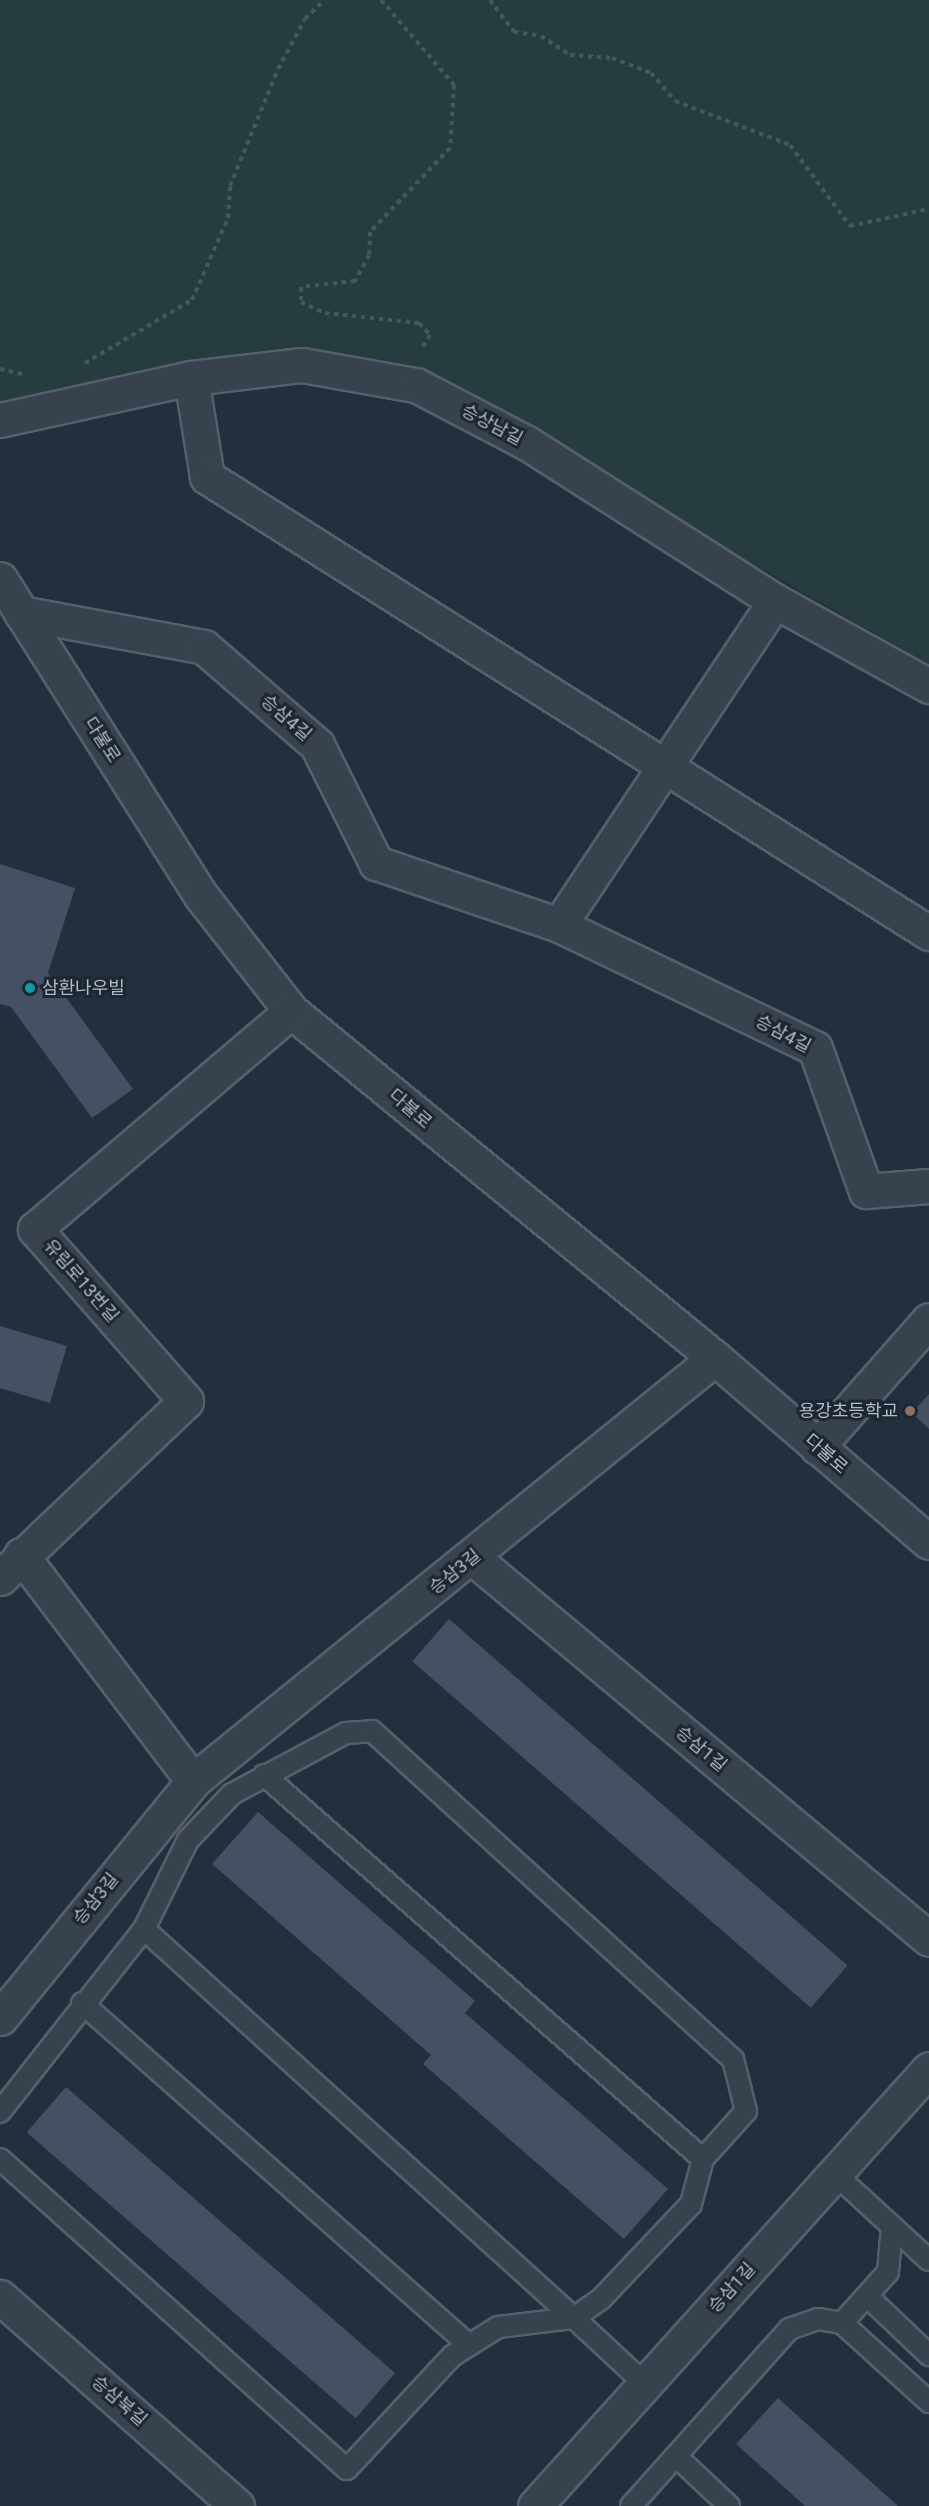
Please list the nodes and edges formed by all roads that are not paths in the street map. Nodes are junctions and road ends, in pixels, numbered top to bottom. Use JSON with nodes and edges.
{"nodes":[{"id":1,"x":191,"y":378,"type":"junction"},
{"id":2,"x":0,"y":420,"type":"edge"},
{"id":3,"x":0,"y":579,"type":"edge"},
{"id":4,"x":774,"y":601,"type":"junction"},
{"id":5,"x":21,"y":613,"type":"junction"},
{"id":6,"x":929,"y":686,"type":"edge"},
{"id":7,"x":662,"y":763,"type":"junction"},
{"id":8,"x":559,"y":925,"type":"junction"},
{"id":9,"x":929,"y":933,"type":"edge"},
{"id":10,"x":291,"y":1011,"type":"junction"},
{"id":11,"x":929,"y":1186,"type":"edge"},
{"id":12,"x":929,"y":1320,"type":"edge"},
{"id":13,"x":714,"y":1358,"type":"junction"},
{"id":14,"x":817,"y":1447,"type":"junction"},
{"id":15,"x":929,"y":1542,"type":"edge"},
{"id":16,"x":473,"y":1558,"type":"junction"},
{"id":17,"x":7,"y":1561,"type":"edge"},
{"id":18,"x":264,"y":1776,"type":"junction"},
{"id":19,"x":193,"y":1781,"type":"junction"},
{"id":20,"x":144,"y":1929,"type":"junction"},
{"id":21,"x":929,"y":1940,"type":"edge"},
{"id":22,"x":82,"y":2003,"type":"junction"},
{"id":23,"x":0,"y":2018,"type":"edge"},
{"id":24,"x":929,"y":2069,"type":"edge"},
{"id":25,"x":0,"y":2112,"type":"edge"},
{"id":26,"x":0,"y":2159,"type":"edge"},
{"id":27,"x":703,"y":2159,"type":"junction"},
{"id":28,"x":835,"y":2174,"type":"junction"},
{"id":29,"x":892,"y":2226,"type":"junction"},
{"id":30,"x":929,"y":2260,"type":"edge"},
{"id":31,"x":867,"y":2296,"type":"junction"},
{"id":32,"x":0,"y":2297,"type":"edge"},
{"id":33,"x":574,"y":2318,"type":"junction"},
{"id":34,"x":842,"y":2323,"type":"junction"},
{"id":35,"x":469,"y":2345,"type":"junction"},
{"id":36,"x":929,"y":2355,"type":"edge"},
{"id":37,"x":645,"y":2384,"type":"junction"},
{"id":38,"x":929,"y":2403,"type":"edge"},
{"id":39,"x":676,"y":2456,"type":"junction"},
{"id":40,"x":237,"y":2506,"type":"edge"},
{"id":41,"x":535,"y":2506,"type":"edge"},
{"id":42,"x":631,"y":2506,"type":"edge"},
{"id":43,"x":729,"y":2506,"type":"edge"}],
"edges":[{"from":1,"to":2,"type":"street","name":"승상남길"},
{"from":1,"to":4,"type":"street","name":"승상남길"},
{"from":1,"to":7,"type":"street"},
{"from":3,"to":5,"type":"street","name":"다불로"},
{"from":4,"to":6,"type":"street","name":"승상남길"},
{"from":4,"to":7,"type":"street"},
{"from":5,"to":8,"type":"street","name":"승삼4길"},
{"from":5,"to":10,"type":"street","name":"다불로"},
{"from":7,"to":8,"type":"street"},
{"from":7,"to":9,"type":"street"},
{"from":8,"to":11,"type":"street","name":"승삼4길"},
{"from":10,"to":13,"type":"street","name":"다불로"},
{"from":10,"to":17,"type":"street","name":"유림로13번길"},
{"from":12,"to":14,"type":"street"},
{"from":13,"to":14,"type":"street","name":"다불로"},
{"from":13,"to":16,"type":"street","name":"승삼3길"},
{"from":14,"to":15,"type":"street","name":"다불로"},
{"from":16,"to":19,"type":"street","name":"승삼3길"},
{"from":16,"to":21,"type":"street","name":"승삼1길"},
{"from":17,"to":19,"type":"street"},
{"from":18,"to":20,"type":"lane"},
{"from":18,"to":27,"type":"lane"},
{"from":18,"to":27,"type":"lane"},
{"from":19,"to":23,"type":"street","name":"승삼3길"},
{"from":20,"to":22,"type":"lane"},
{"from":20,"to":33,"type":"lane"},
{"from":22,"to":25,"type":"lane"},
{"from":22,"to":35,"type":"lane"},
{"from":24,"to":28,"type":"street","name":"승삼1길"},
{"from":26,"to":35,"type":"lane"},
{"from":27,"to":33,"type":"lane"},
{"from":28,"to":29,"type":"lane"},
{"from":28,"to":37,"type":"street","name":"승삼1길"},
{"from":29,"to":30,"type":"lane"},
{"from":29,"to":31,"type":"lane"},
{"from":31,"to":34,"type":"lane"},
{"from":31,"to":36,"type":"lane"},
{"from":32,"to":40,"type":"street","name":"승삼북길"},
{"from":33,"to":35,"type":"lane"},
{"from":33,"to":37,"type":"lane"},
{"from":34,"to":38,"type":"lane"},
{"from":34,"to":39,"type":"lane"},
{"from":37,"to":41,"type":"street","name":"승삼1길"},
{"from":39,"to":42,"type":"lane"},
{"from":39,"to":43,"type":"lane"}]}
